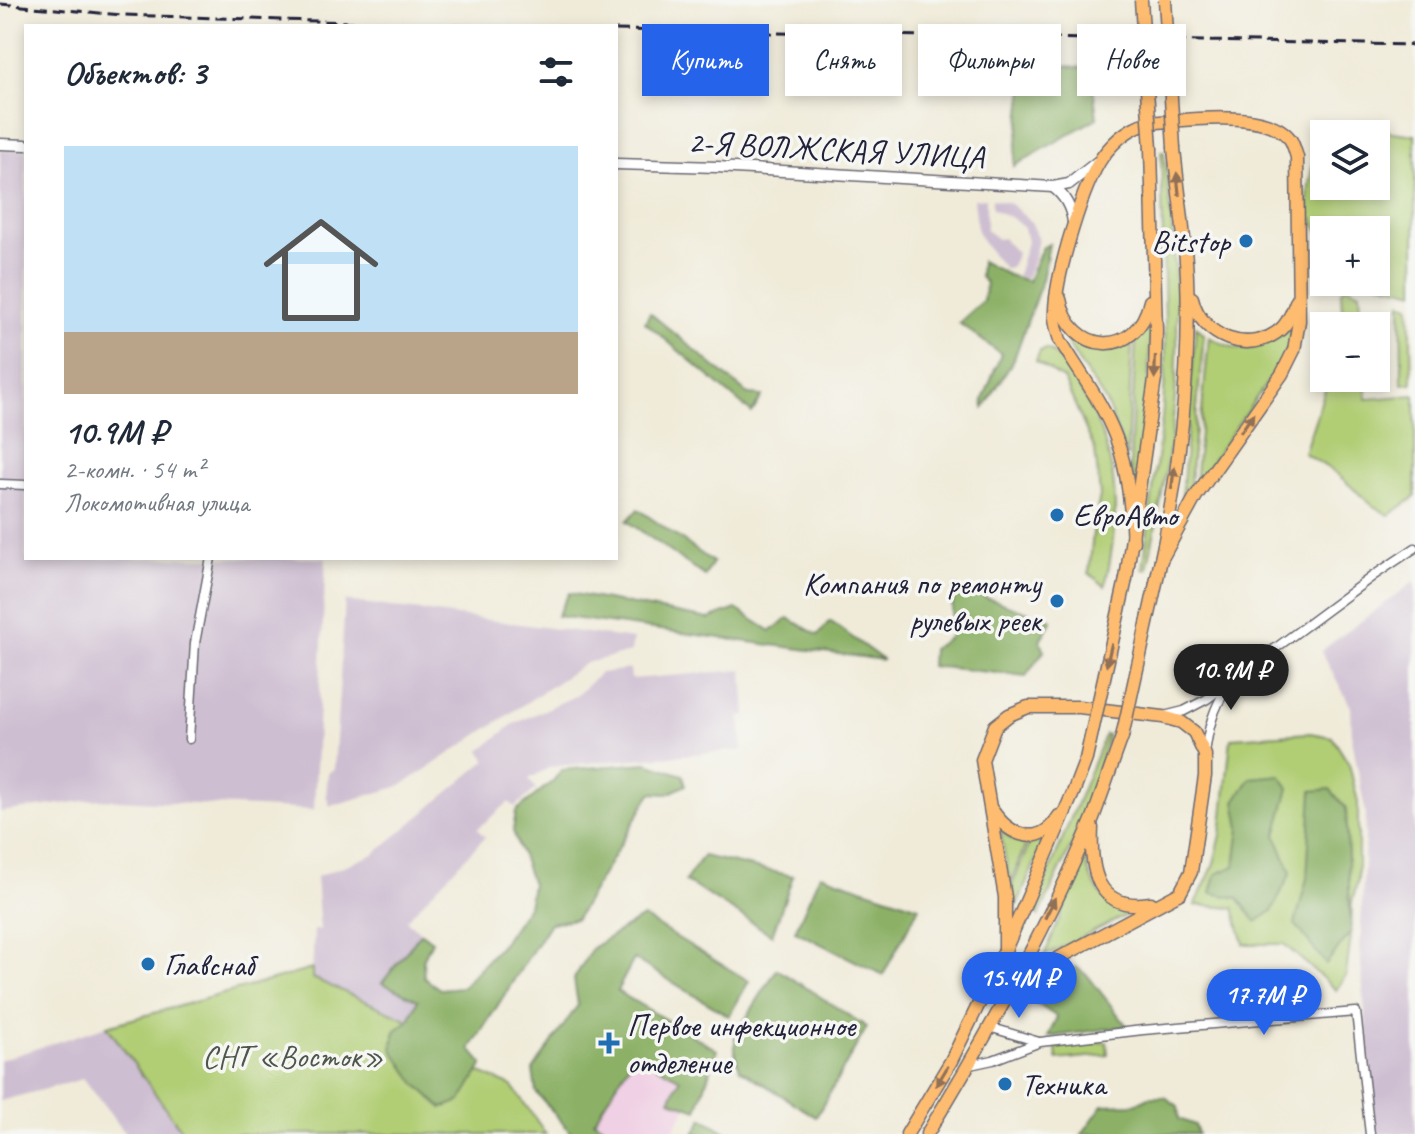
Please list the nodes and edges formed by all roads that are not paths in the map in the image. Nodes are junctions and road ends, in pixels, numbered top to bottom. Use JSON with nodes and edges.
{"nodes":[{"id":1,"x":1141,"y":0,"type":"edge"},
{"id":2,"x":1165,"y":0,"type":"edge"},
{"id":3,"x":0,"y":144,"type":"edge"},
{"id":4,"x":24,"y":145,"type":"edge"},
{"id":5,"x":1102,"y":157,"type":"junction"},
{"id":6,"x":618,"y":164,"type":"edge"},
{"id":7,"x":1053,"y":187,"type":"junction"},
{"id":8,"x":1074,"y":226,"type":"junction"},
{"id":9,"x":1187,"y":276,"type":"junction"},
{"id":10,"x":1154,"y":281,"type":"junction"},
{"id":11,"x":1058,"y":288,"type":"junction"},
{"id":12,"x":1298,"y":295,"type":"junction"},
{"id":13,"x":0,"y":484,"type":"edge"},
{"id":14,"x":24,"y":485,"type":"edge"},
{"id":15,"x":1133,"y":542,"type":"junction"},
{"id":16,"x":1415,"y":548,"type":"edge"},
{"id":17,"x":211,"y":560,"type":"edge"},
{"id":18,"x":1161,"y":560,"type":"junction"},
{"id":19,"x":1232,"y":681,"type":"junction"},
{"id":20,"x":1163,"y":717,"type":"junction"},
{"id":21,"x":189,"y":739,"type":"dead end"},
{"id":22,"x":1205,"y":755,"type":"junction"},
{"id":23,"x":1073,"y":793,"type":"junction"},
{"id":24,"x":988,"y":804,"type":"junction"},
{"id":25,"x":1093,"y":817,"type":"junction"},
{"id":26,"x":1162,"y":901,"type":"junction"},
{"id":27,"x":1005,"y":950,"type":"junction"},
{"id":28,"x":1014,"y":982,"type":"junction"},
{"id":29,"x":989,"y":1027,"type":"junction"},
{"id":30,"x":1040,"y":1042,"type":"junction"},
{"id":31,"x":970,"y":1065,"type":"junction"},
{"id":32,"x":907,"y":1134,"type":"edge"},
{"id":33,"x":927,"y":1134,"type":"edge"},
{"id":34,"x":1370,"y":1134,"type":"edge"}],
"edges":[{"from":1,"to":10,"type":"main road","bridge":true},
{"from":9,"to":2,"type":"main road","one_way":true,"bridge":true},
{"from":3,"to":4,"type":"street"},
{"from":5,"to":7,"type":"street"},
{"from":5,"to":8,"type":"main road"},
{"from":5,"to":12,"type":"main road"},
{"from":6,"to":7,"type":"street","name":"2-Я ВОЛЖСКАЯ УЛИЦА"},
{"from":7,"to":8,"type":"street"},
{"from":8,"to":11,"type":"main road"},
{"from":9,"to":12,"type":"main road"},
{"from":18,"to":9,"type":"main road","one_way":true},
{"from":10,"to":11,"type":"main road"},
{"from":10,"to":15,"type":"main road","one_way":true},
{"from":11,"to":15,"type":"main road"},
{"from":18,"to":12,"type":"main road","one_way":true},
{"from":13,"to":14,"type":"street"},
{"from":15,"to":23,"type":"main road","one_way":true,"bridge":true},
{"from":16,"to":19,"type":"street"},
{"from":17,"to":21,"type":"street"},
{"from":18,"to":25,"type":"main road","bridge":true},
{"from":19,"to":20,"type":"street"},
{"from":19,"to":22,"type":"street"},
{"from":20,"to":22,"type":"main road"},
{"from":20,"to":24,"type":"main road"},
{"from":22,"to":26,"type":"main road"},
{"from":23,"to":24,"type":"main road"},
{"from":23,"to":27,"type":"main road"},
{"from":24,"to":27,"type":"main road"},
{"from":25,"to":26,"type":"main road"},
{"from":28,"to":25,"type":"main road","one_way":true},
{"from":26,"to":28,"type":"main road"},
{"from":27,"to":32,"type":"main road","one_way":true},
{"from":28,"to":29,"type":"main road"},
{"from":29,"to":30,"type":"street"},
{"from":29,"to":31,"type":"main road"},
{"from":30,"to":31,"type":"street"},
{"from":30,"to":34,"type":"street"},
{"from":31,"to":33,"type":"main road"}]}
